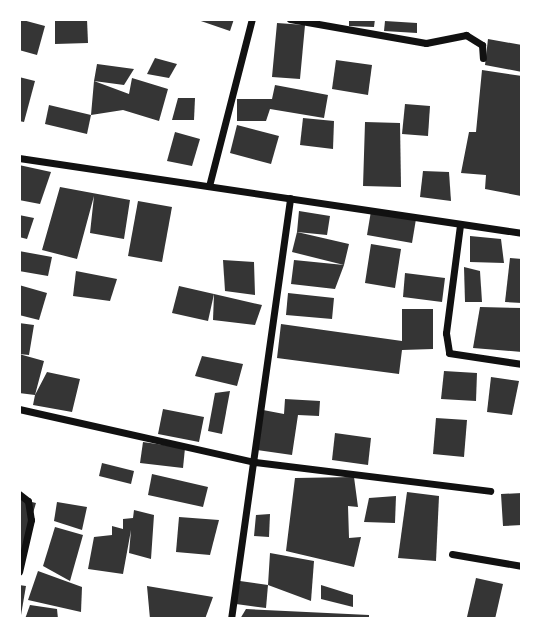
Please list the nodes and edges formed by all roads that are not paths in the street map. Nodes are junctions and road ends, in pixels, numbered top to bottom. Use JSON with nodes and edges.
{"nodes":[{"id":1,"x":252,"y":19,"type":"edge"},
{"id":2,"x":290,"y":19,"type":"edge"},
{"id":3,"x":483,"y":58,"type":"dead end"},
{"id":4,"x":19,"y":158,"type":"edge"},
{"id":5,"x":209,"y":186,"type":"junction"},
{"id":6,"x":290,"y":198,"type":"junction"},
{"id":7,"x":460,"y":225,"type":"junction"},
{"id":8,"x":522,"y":233,"type":"edge"},
{"id":9,"x":522,"y":364,"type":"edge"},
{"id":10,"x":19,"y":409,"type":"edge"},
{"id":11,"x":255,"y":462,"type":"junction"},
{"id":12,"x":490,"y":491,"type":"dead end"},
{"id":13,"x":19,"y":494,"type":"edge"},
{"id":14,"x":452,"y":554,"type":"dead end"},
{"id":15,"x":522,"y":566,"type":"edge"},
{"id":16,"x":19,"y":572,"type":"edge"},
{"id":17,"x":231,"y":619,"type":"edge"}],
"edges":[{"from":1,"to":5,"type":"street"},
{"from":2,"to":3,"type":"street"},
{"from":4,"to":5,"type":"street"},
{"from":5,"to":6,"type":"street"},
{"from":6,"to":7,"type":"street"},
{"from":6,"to":11,"type":"street"},
{"from":7,"to":8,"type":"street"},
{"from":7,"to":9,"type":"street"},
{"from":10,"to":11,"type":"street"},
{"from":11,"to":12,"type":"street"},
{"from":11,"to":17,"type":"street"},
{"from":13,"to":16,"type":"street"},
{"from":14,"to":15,"type":"street"}]}
